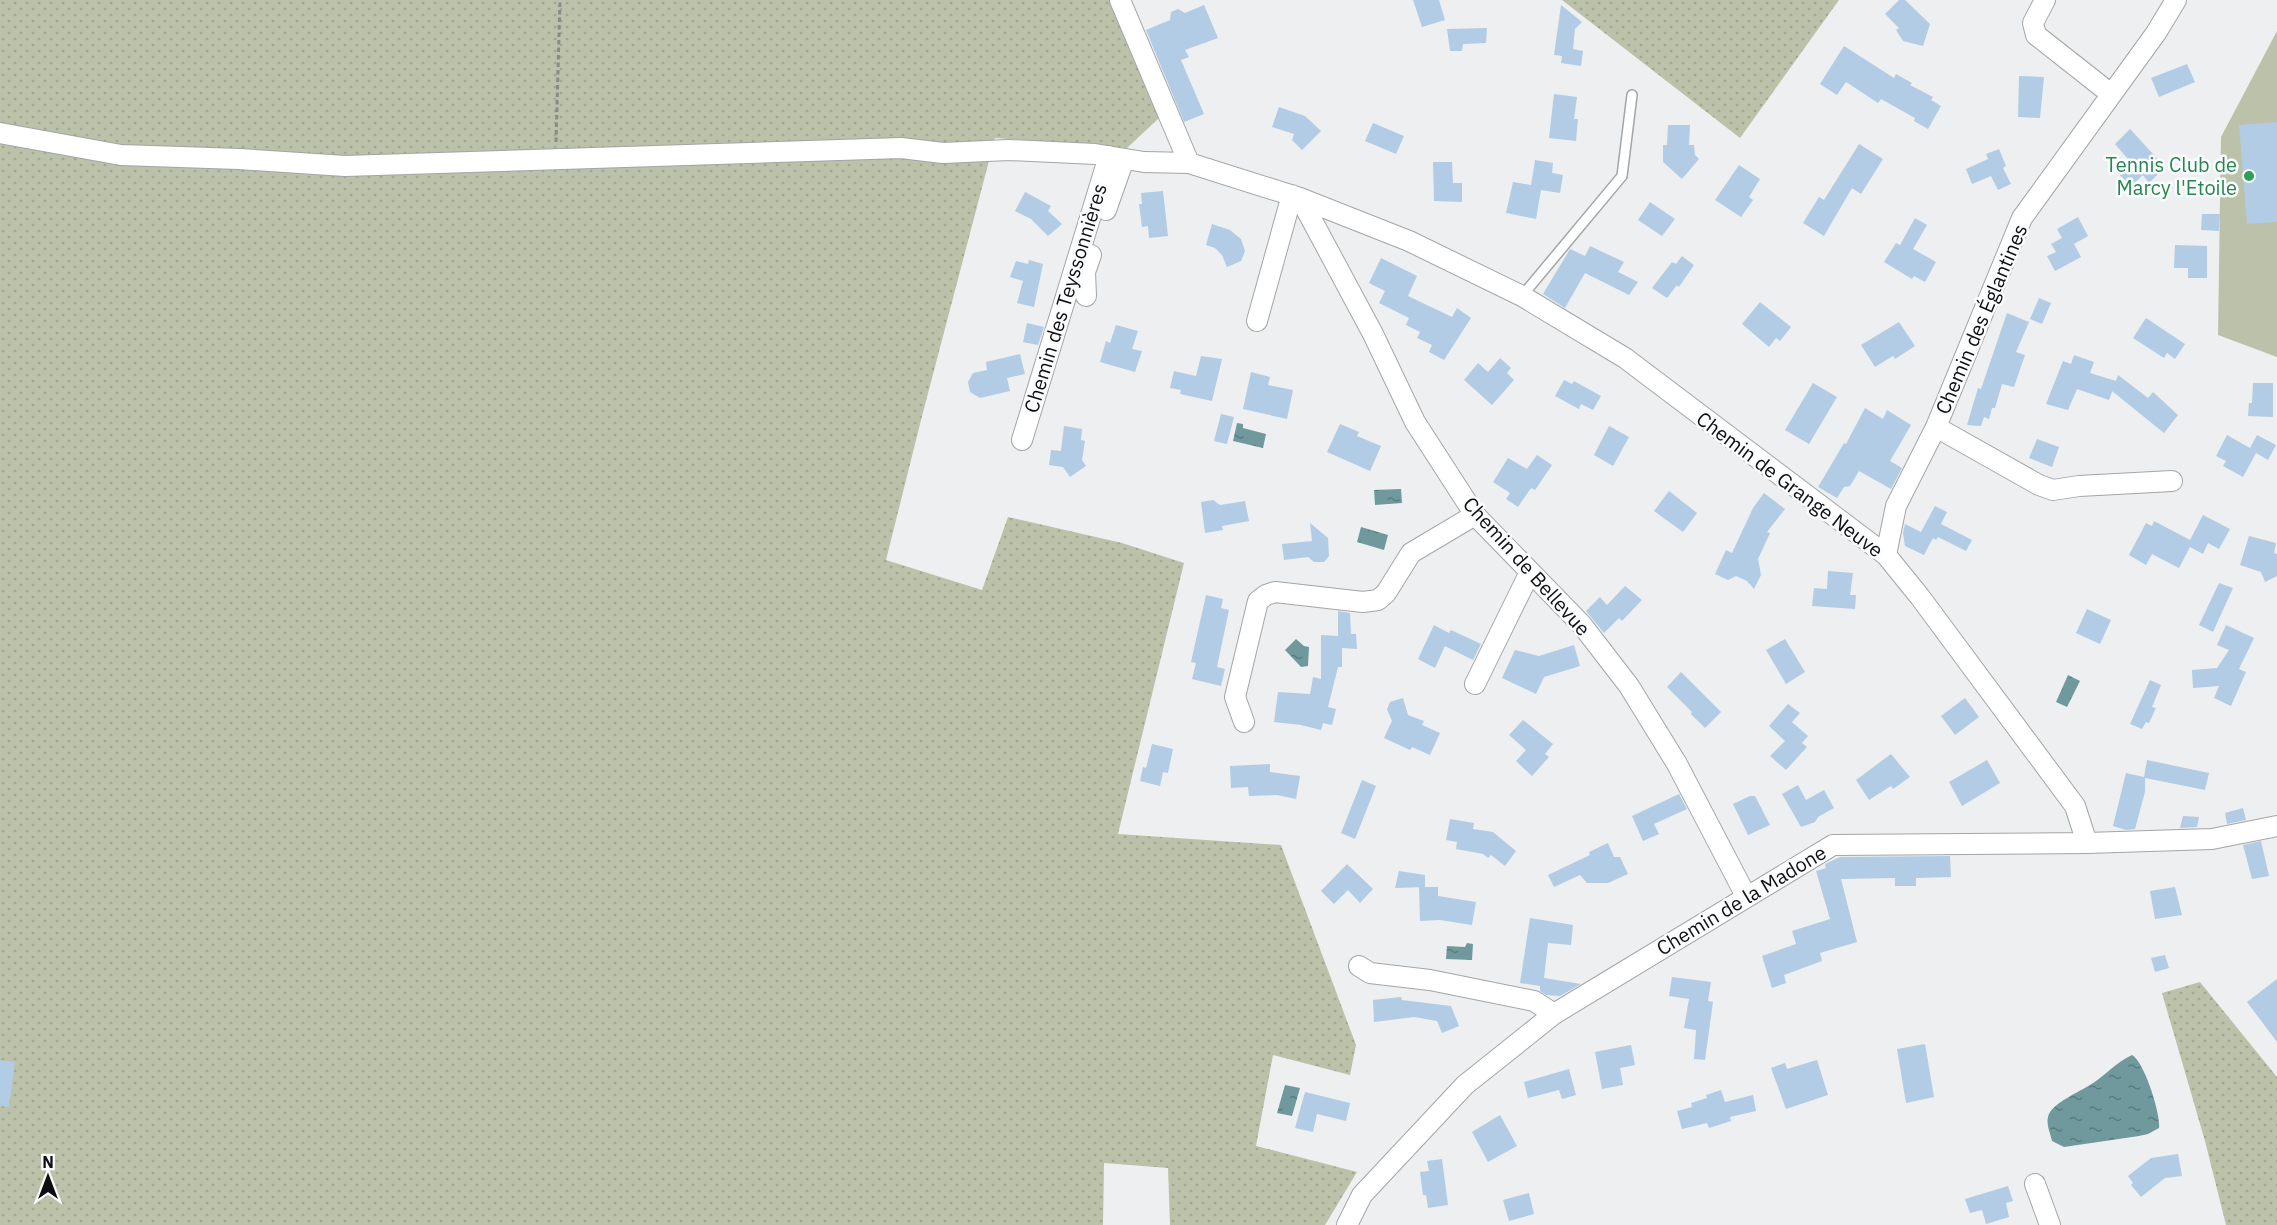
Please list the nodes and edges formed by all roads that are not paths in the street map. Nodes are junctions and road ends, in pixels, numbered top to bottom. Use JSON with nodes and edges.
{"nodes":[{"id":1,"x":1120,"y":0,"type":"edge"},
{"id":2,"x":2045,"y":0,"type":"edge"},
{"id":3,"x":2176,"y":0,"type":"edge"},
{"id":4,"x":2111,"y":94,"type":"junction"},
{"id":5,"x":1632,"y":95,"type":"dead end"},
{"id":6,"x":0,"y":134,"type":"edge"},
{"id":7,"x":1116,"y":158,"type":"junction"},
{"id":8,"x":1189,"y":163,"type":"junction"},
{"id":9,"x":1296,"y":197,"type":"junction"},
{"id":10,"x":1086,"y":296,"type":"dead end"},
{"id":11,"x":1522,"y":296,"type":"junction"},
{"id":12,"x":1257,"y":321,"type":"dead end"},
{"id":13,"x":1936,"y":427,"type":"junction"},
{"id":14,"x":1022,"y":440,"type":"dead end"},
{"id":15,"x":2172,"y":481,"type":"dead end"},
{"id":16,"x":1475,"y":515,"type":"junction"},
{"id":17,"x":1886,"y":555,"type":"junction"},
{"id":18,"x":1530,"y":572,"type":"junction"},
{"id":19,"x":1475,"y":684,"type":"dead end"},
{"id":20,"x":1244,"y":722,"type":"dead end"},
{"id":21,"x":2277,"y":826,"type":"edge"},
{"id":22,"x":2087,"y":843,"type":"junction"},
{"id":23,"x":1746,"y":896,"type":"junction"},
{"id":24,"x":1359,"y":966,"type":"dead end"},
{"id":25,"x":1554,"y":1014,"type":"junction"},
{"id":26,"x":2035,"y":1184,"type":"dead end"},
{"id":27,"x":1347,"y":1225,"type":"edge"},
{"id":28,"x":2050,"y":1225,"type":"edge"}],
"edges":[{"from":1,"to":8,"type":"street"},
{"from":2,"to":4,"type":"street"},
{"from":3,"to":4,"type":"street","name":"Chemin des Églantines"},
{"from":4,"to":13,"type":"street","name":"Chemin des Églantines"},
{"from":5,"to":11,"type":"lane"},
{"from":6,"to":7,"type":"street","name":"Chemin de Grange Neuve"},
{"from":7,"to":8,"type":"street","name":"Chemin de Grange Neuve"},
{"from":7,"to":10,"type":"street","name":"Chemin des Teyssonnières"},
{"from":7,"to":14,"type":"street","name":"Chemin des Teyssonnières"},
{"from":8,"to":9,"type":"street","name":"Chemin de Grange Neuve"},
{"from":9,"to":11,"type":"street","name":"Chemin de Grange Neuve"},
{"from":9,"to":12,"type":"street"},
{"from":9,"to":16,"type":"street","name":"Chemin de Bellevue"},
{"from":11,"to":17,"type":"street","name":"Chemin de Grange Neuve"},
{"from":13,"to":15,"type":"street","name":"Chemin des Églantines"},
{"from":13,"to":17,"type":"street","name":"Chemin des Églantines"},
{"from":16,"to":18,"type":"street","name":"Chemin de Bellevue"},
{"from":16,"to":20,"type":"street"},
{"from":17,"to":22,"type":"street","name":"Chemin de Grange Neuve"},
{"from":18,"to":19,"type":"street"},
{"from":18,"to":23,"type":"street","name":"Chemin de Bellevue"},
{"from":21,"to":22,"type":"street","name":"Chemin de la Madone"},
{"from":22,"to":23,"type":"street","name":"Chemin de la Madone"},
{"from":23,"to":25,"type":"street","name":"Chemin de la Madone"},
{"from":24,"to":25,"type":"street"},
{"from":25,"to":27,"type":"street","name":"Chemin de la Madone"},
{"from":26,"to":28,"type":"street"}]}
